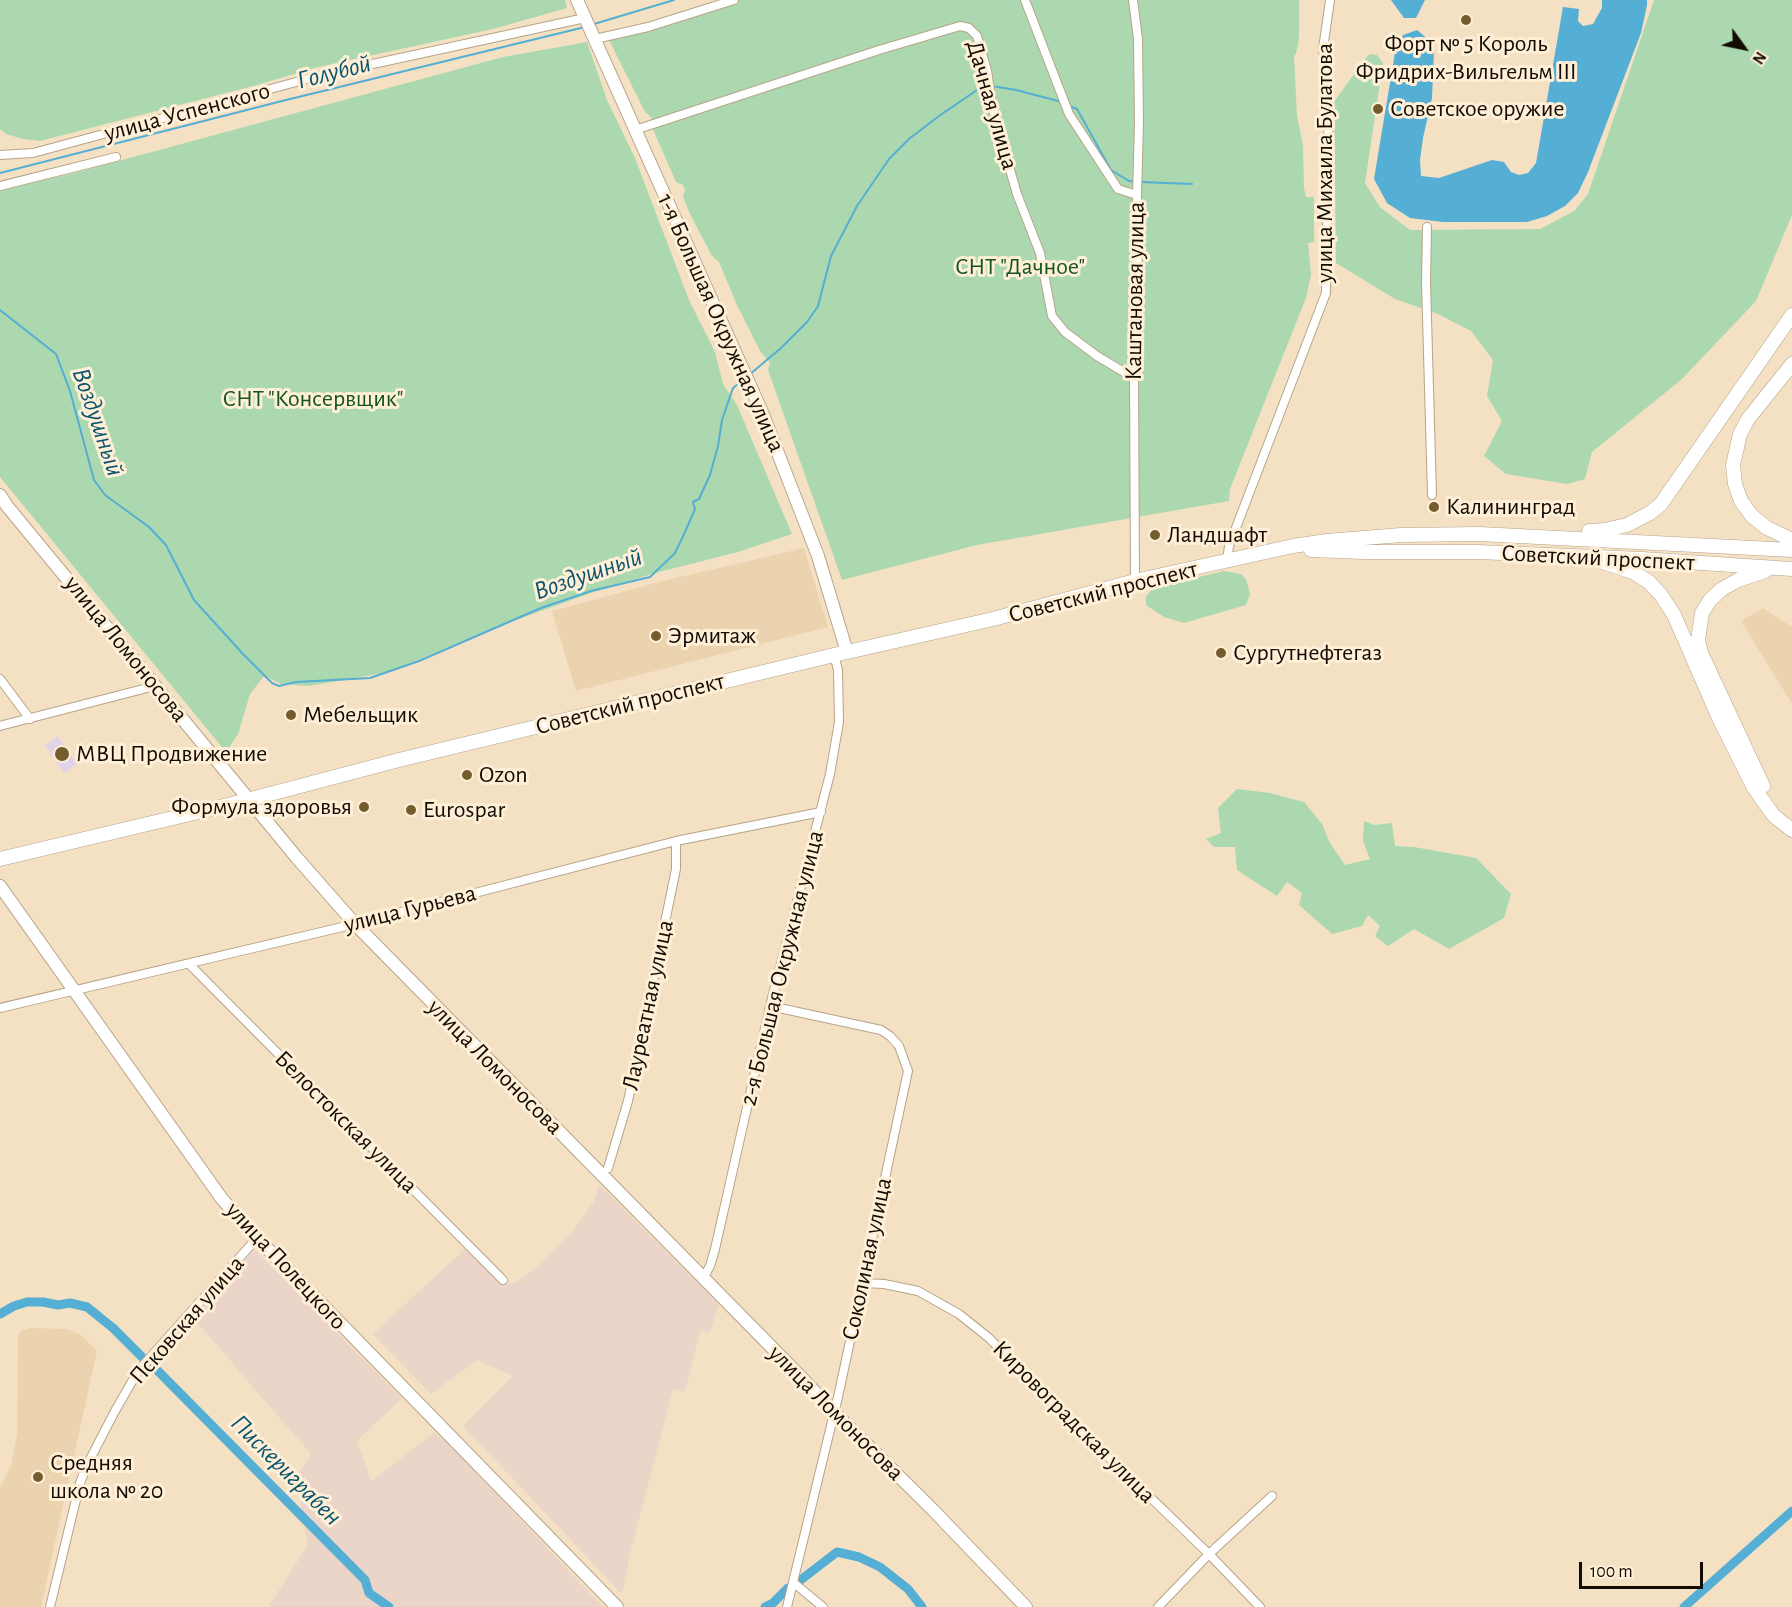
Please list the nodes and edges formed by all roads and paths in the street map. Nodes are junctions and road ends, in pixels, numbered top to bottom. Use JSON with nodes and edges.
{"nodes":[{"id":1,"x":577,"y":0,"type":"edge"},
{"id":2,"x":734,"y":0,"type":"edge"},
{"id":3,"x":1025,"y":0,"type":"edge"},
{"id":4,"x":1132,"y":0,"type":"edge"},
{"id":5,"x":1330,"y":0,"type":"edge"},
{"id":6,"x":585,"y":18,"type":"junction"},
{"id":7,"x":593,"y":36,"type":"junction"},
{"id":8,"x":635,"y":130,"type":"junction"},
{"id":9,"x":0,"y":156,"type":"edge"},
{"id":10,"x":116,"y":157,"type":"dead end"},
{"id":11,"x":0,"y":186,"type":"edge"},
{"id":12,"x":1137,"y":195,"type":"junction"},
{"id":13,"x":1427,"y":227,"type":"dead end"},
{"id":14,"x":1792,"y":315,"type":"edge"},
{"id":15,"x":1792,"y":364,"type":"edge"},
{"id":16,"x":1134,"y":378,"type":"junction"},
{"id":17,"x":0,"y":495,"type":"edge"},
{"id":18,"x":1432,"y":495,"type":"dead end"},
{"id":19,"x":1524,"y":535,"type":"junction"},
{"id":20,"x":1792,"y":540,"type":"edge"},
{"id":21,"x":1792,"y":550,"type":"edge"},
{"id":22,"x":1261,"y":553,"type":"junction"},
{"id":23,"x":1575,"y":556,"type":"junction"},
{"id":24,"x":1227,"y":561,"type":"junction"},
{"id":25,"x":1772,"y":568,"type":"junction"},
{"id":26,"x":1792,"y":569,"type":"edge"},
{"id":27,"x":1135,"y":582,"type":"junction"},
{"id":28,"x":840,"y":653,"type":"junction"},
{"id":29,"x":0,"y":680,"type":"edge"},
{"id":30,"x":155,"y":686,"type":"junction"},
{"id":31,"x":30,"y":718,"type":"junction"},
{"id":32,"x":0,"y":726,"type":"edge"},
{"id":33,"x":250,"y":799,"type":"junction"},
{"id":34,"x":821,"y":812,"type":"junction"},
{"id":35,"x":1792,"y":821,"type":"edge"},
{"id":36,"x":1792,"y":830,"type":"edge"},
{"id":37,"x":676,"y":841,"type":"junction"},
{"id":38,"x":0,"y":859,"type":"edge"},
{"id":39,"x":0,"y":886,"type":"edge"},
{"id":40,"x":354,"y":924,"type":"junction"},
{"id":41,"x":189,"y":964,"type":"junction"},
{"id":42,"x":74,"y":990,"type":"junction"},
{"id":43,"x":770,"y":1006,"type":"junction"},
{"id":44,"x":0,"y":1008,"type":"edge"},
{"id":45,"x":608,"y":1168,"type":"dead end"},
{"id":46,"x":257,"y":1238,"type":"junction"},
{"id":47,"x":703,"y":1278,"type":"junction"},
{"id":48,"x":503,"y":1280,"type":"dead end"},
{"id":49,"x":862,"y":1283,"type":"junction"},
{"id":50,"x":834,"y":1412,"type":"junction"},
{"id":51,"x":1272,"y":1496,"type":"dead end"},
{"id":52,"x":1209,"y":1554,"type":"junction"},
{"id":53,"x":794,"y":1583,"type":"junction"},
{"id":54,"x":50,"y":1607,"type":"edge"},
{"id":55,"x":617,"y":1607,"type":"edge"},
{"id":56,"x":787,"y":1607,"type":"edge"},
{"id":57,"x":824,"y":1607,"type":"edge"},
{"id":58,"x":1026,"y":1607,"type":"edge"},
{"id":59,"x":1158,"y":1607,"type":"edge"},
{"id":60,"x":1260,"y":1607,"type":"edge"}],
"edges":[{"from":1,"to":6,"type":"street","name":"1-я Большая Окружная улица"},
{"from":2,"to":7,"type":"street"},
{"from":3,"to":12,"type":"street"},
{"from":4,"to":12,"type":"street","name":"Каштановая улица"},
{"from":5,"to":24,"type":"street","name":"улица Михаила Булатова"},
{"from":6,"to":7,"type":"street","name":"1-я Большая Окружная улица"},
{"from":6,"to":9,"type":"street","name":"улица Успенского"},
{"from":7,"to":8,"type":"street","name":"1-я Большая Окружная улица"},
{"from":8,"to":16,"type":"street","name":"Дачная улица"},
{"from":8,"to":28,"type":"street","name":"1-я Большая Окружная улица"},
{"from":10,"to":11,"type":"street"},
{"from":12,"to":16,"type":"street","name":"Каштановая улица"},
{"from":13,"to":18,"type":"street"},
{"from":14,"to":19,"type":"main road"},
{"from":15,"to":20,"type":"main road"},
{"from":16,"to":27,"type":"street","name":"Каштановая улица"},
{"from":17,"to":30,"type":"street","name":"улица Ломоносова"},
{"from":19,"to":21,"type":"main road","name":"Советский проспект"},
{"from":19,"to":22,"type":"main road","name":"Советский проспект"},
{"from":22,"to":23,"type":"main road","name":"Советский проспект"},
{"from":22,"to":24,"type":"main road","name":"Советский проспект"},
{"from":23,"to":25,"type":"main road","name":"Советский проспект"},
{"from":23,"to":36,"type":"main road"},
{"from":24,"to":27,"type":"main road","name":"Советский проспект"},
{"from":25,"to":26,"type":"main road","name":"Советский проспект"},
{"from":25,"to":35,"type":"main road"},
{"from":27,"to":28,"type":"main road","name":"Советский проспект"},
{"from":28,"to":33,"type":"main road","name":"Советский проспект"},
{"from":28,"to":34,"type":"street","name":"2-я Большая Окружная улица"},
{"from":29,"to":31,"type":"street"},
{"from":30,"to":31,"type":"street"},
{"from":30,"to":33,"type":"street","name":"улица Ломоносова"},
{"from":31,"to":32,"type":"street"},
{"from":33,"to":38,"type":"main road","name":"Советский проспект"},
{"from":33,"to":40,"type":"street","name":"улица Ломоносова"},
{"from":34,"to":37,"type":"street","name":"улица Гурьева"},
{"from":34,"to":43,"type":"street","name":"2-я Большая Окружная улица"},
{"from":37,"to":40,"type":"street","name":"улица Гурьева"},
{"from":37,"to":45,"type":"street","name":"Лауреатная улица"},
{"from":39,"to":42,"type":"street","name":"улица Полецкого"},
{"from":40,"to":41,"type":"street","name":"улица Гурьева"},
{"from":40,"to":47,"type":"street","name":"улица Ломоносова"},
{"from":41,"to":42,"type":"street","name":"улица Гурьева"},
{"from":41,"to":48,"type":"street","name":"Белостокская улица"},
{"from":42,"to":44,"type":"street","name":"улица Гурьева"},
{"from":42,"to":46,"type":"street","name":"улица Полецкого"},
{"from":43,"to":47,"type":"street","name":"2-я Большая Окружная улица"},
{"from":43,"to":49,"type":"street","name":"Соколиная улица"},
{"from":46,"to":54,"type":"street","name":"Псковская улица"},
{"from":46,"to":55,"type":"street","name":"улица Полецкого"},
{"from":47,"to":50,"type":"street","name":"улица Ломоносова"},
{"from":49,"to":50,"type":"street","name":"Соколиная улица"},
{"from":49,"to":52,"type":"street","name":"Кировоградская улица"},
{"from":50,"to":53,"type":"street","name":"Соколиная улица"},
{"from":50,"to":58,"type":"street","name":"улица Ломоносова"},
{"from":51,"to":52,"type":"street"},
{"from":52,"to":59,"type":"street"},
{"from":52,"to":60,"type":"street","name":"Кировоградская улица"},
{"from":53,"to":56,"type":"street","name":"Соколиная улица"},
{"from":53,"to":57,"type":"street"}]}
